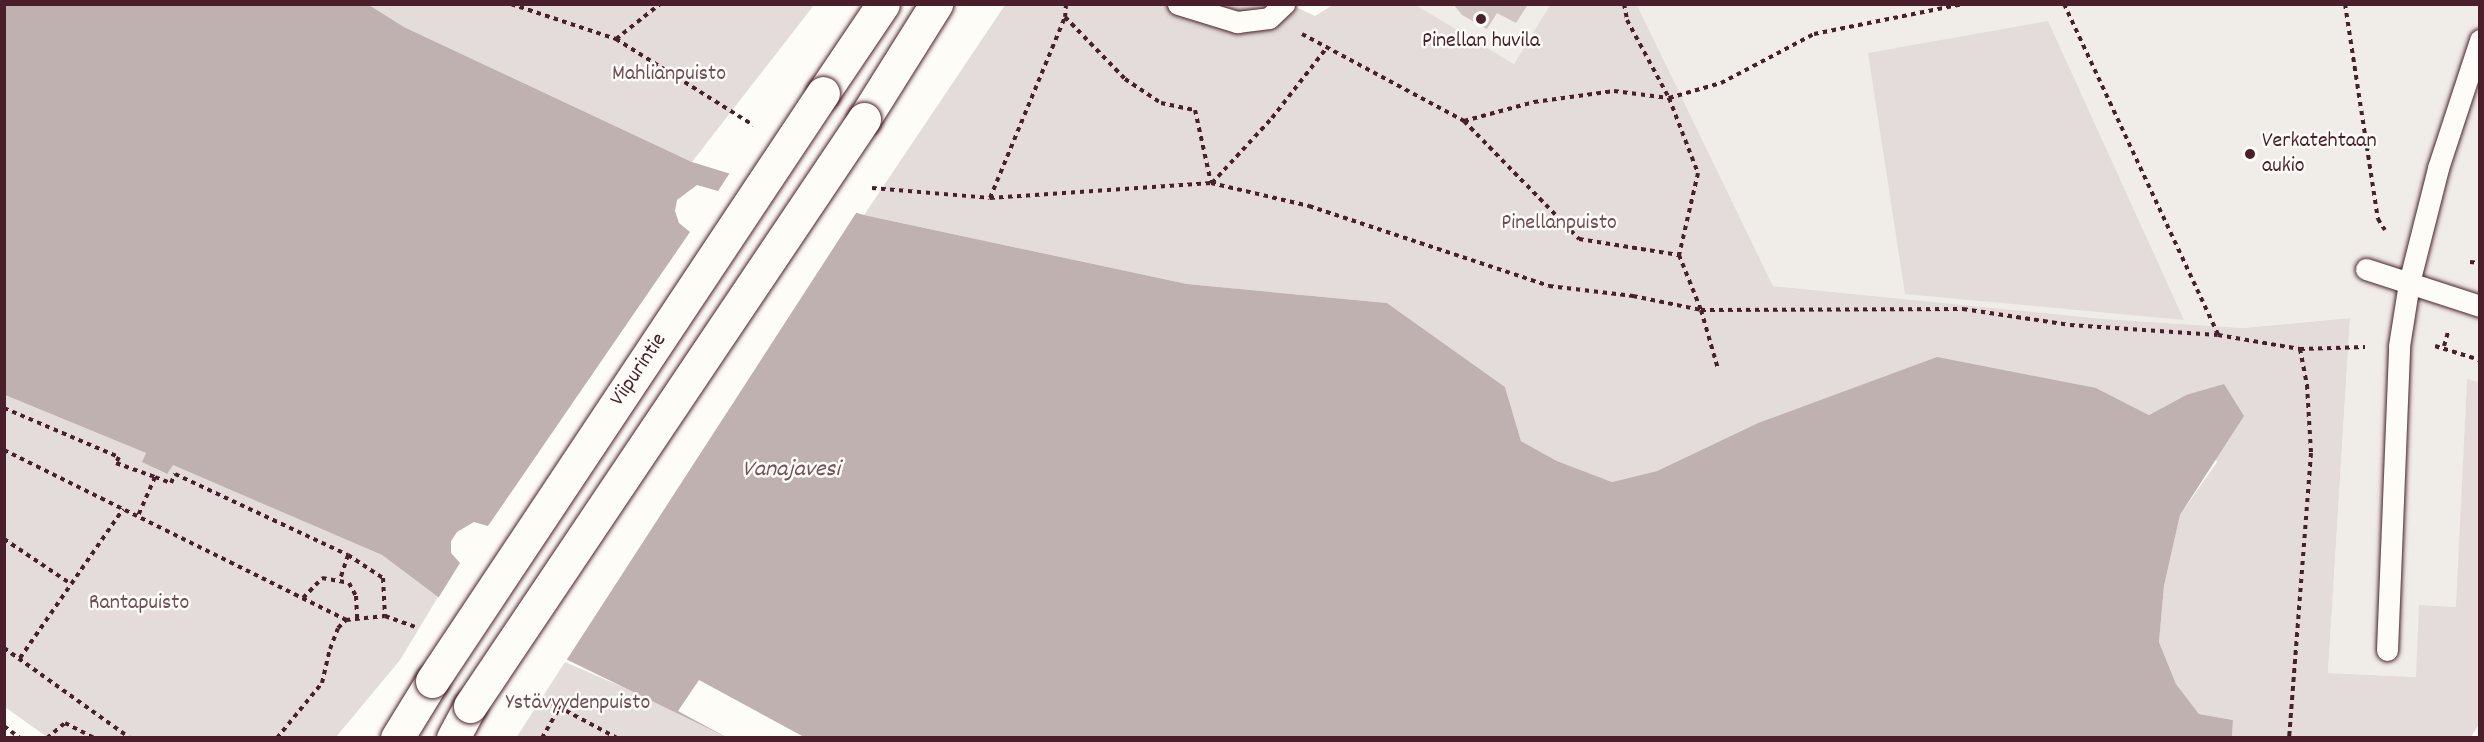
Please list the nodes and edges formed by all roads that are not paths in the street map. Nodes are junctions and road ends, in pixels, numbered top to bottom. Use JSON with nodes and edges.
{"nodes":[{"id":1,"x":883,"y":4,"type":"edge"},
{"id":2,"x":936,"y":4,"type":"edge"},
{"id":3,"x":1178,"y":4,"type":"edge"},
{"id":4,"x":1276,"y":11,"type":"edge"},
{"id":5,"x":2480,"y":40,"type":"edge"},
{"id":6,"x":2366,"y":269,"type":"dead end"},
{"id":7,"x":2409,"y":283,"type":"junction"},
{"id":8,"x":2480,"y":306,"type":"edge"},
{"id":9,"x":2387,"y":650,"type":"dead end"},
{"id":10,"x":396,"y":738,"type":"edge"},
{"id":11,"x":453,"y":738,"type":"edge"}],
"edges":[{"from":1,"to":10,"type":"main road","name":"Viipurintie","bridge":true},
{"from":2,"to":11,"type":"main road","name":"Viipurintie","bridge":true},
{"from":3,"to":4,"type":"lane"},
{"from":5,"to":7,"type":"lane"},
{"from":6,"to":7,"type":"lane"},
{"from":7,"to":8,"type":"lane"},
{"from":7,"to":9,"type":"lane"}]}
